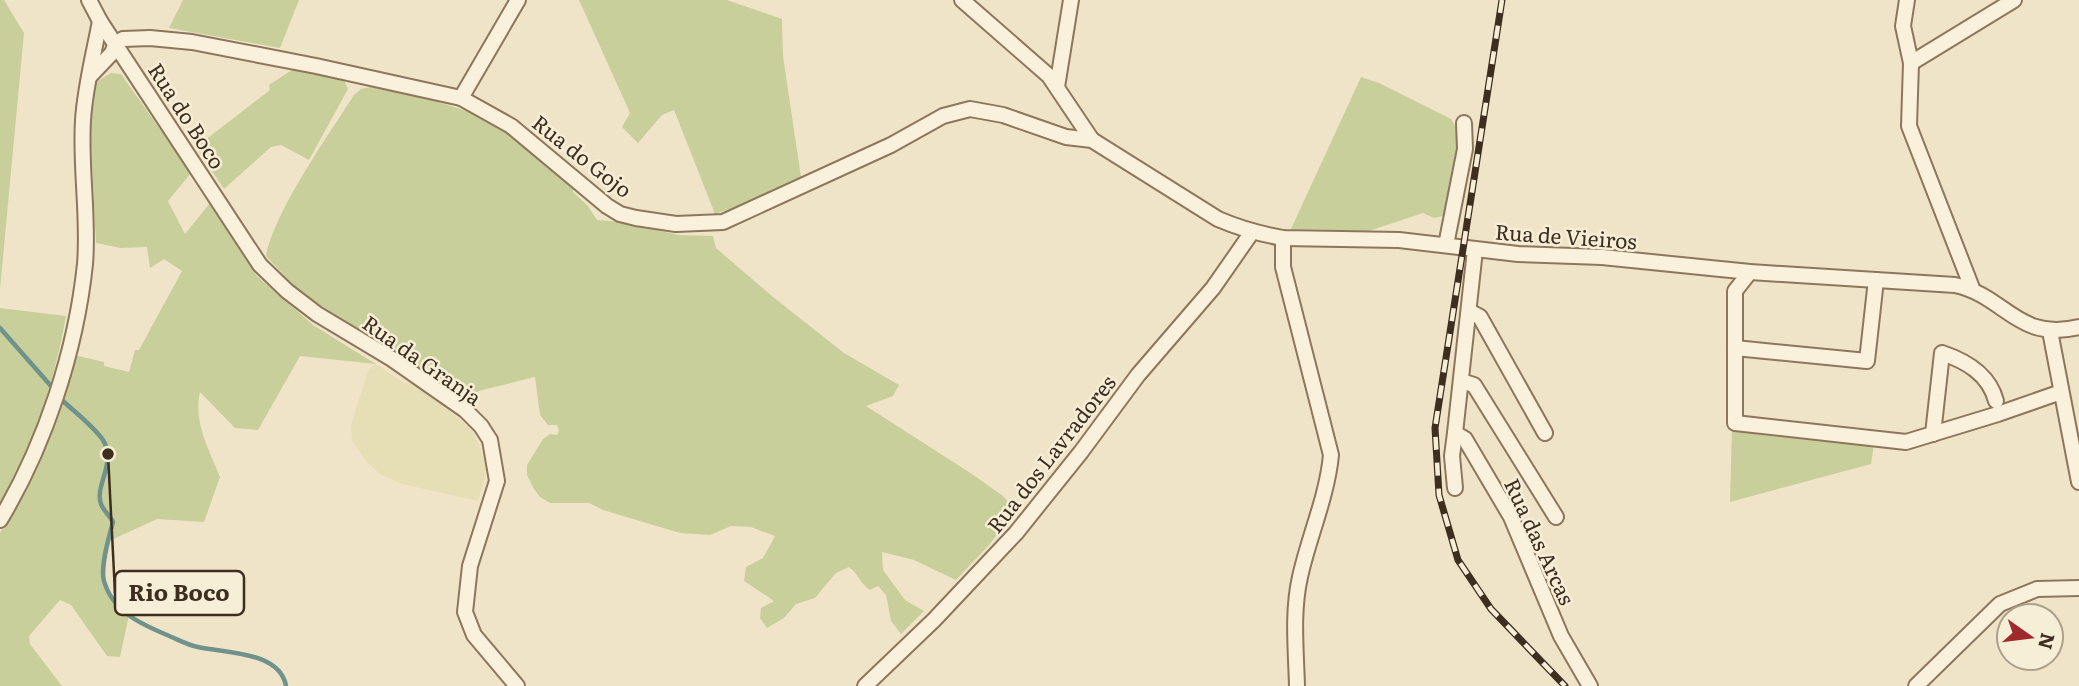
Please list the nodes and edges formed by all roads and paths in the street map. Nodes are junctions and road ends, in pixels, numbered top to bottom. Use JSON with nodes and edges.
{"nodes":[{"id":1,"x":89,"y":0,"type":"edge"},
{"id":2,"x":517,"y":0,"type":"edge"},
{"id":3,"x":962,"y":0,"type":"edge"},
{"id":4,"x":1071,"y":0,"type":"edge"},
{"id":5,"x":1907,"y":0,"type":"edge"},
{"id":6,"x":2014,"y":0,"type":"edge"},
{"id":7,"x":100,"y":21,"type":"junction"},
{"id":8,"x":116,"y":43,"type":"junction"},
{"id":9,"x":1911,"y":63,"type":"junction"},
{"id":10,"x":90,"y":76,"type":"junction"},
{"id":11,"x":1057,"y":87,"type":"junction"},
{"id":12,"x":461,"y":98,"type":"junction"},
{"id":13,"x":1464,"y":123,"type":"dead end"},
{"id":14,"x":1092,"y":140,"type":"junction"},
{"id":15,"x":1252,"y":232,"type":"junction"},
{"id":16,"x":1283,"y":238,"type":"junction"},
{"id":17,"x":1446,"y":246,"type":"junction"},
{"id":18,"x":1475,"y":250,"type":"junction"},
{"id":19,"x":253,"y":254,"type":"joint"},
{"id":20,"x":1750,"y":272,"type":"junction"},
{"id":21,"x":1876,"y":280,"type":"junction"},
{"id":22,"x":1972,"y":288,"type":"junction"},
{"id":23,"x":1469,"y":311,"type":"junction"},
{"id":24,"x":2079,"y":327,"type":"edge"},
{"id":25,"x":2050,"y":331,"type":"junction"},
{"id":26,"x":1735,"y":348,"type":"junction"},
{"id":27,"x":1461,"y":382,"type":"junction"},
{"id":28,"x":2061,"y":392,"type":"junction"},
{"id":29,"x":1996,"y":401,"type":"dead end"},
{"id":30,"x":1455,"y":433,"type":"junction"},
{"id":31,"x":1545,"y":433,"type":"dead end"},
{"id":32,"x":1933,"y":434,"type":"junction"},
{"id":33,"x":2079,"y":482,"type":"edge"},
{"id":34,"x":1455,"y":488,"type":"dead end"},
{"id":35,"x":1556,"y":517,"type":"dead end"},
{"id":36,"x":0,"y":520,"type":"edge"},
{"id":37,"x":2079,"y":588,"type":"edge"},
{"id":38,"x":517,"y":686,"type":"edge"},
{"id":39,"x":865,"y":686,"type":"edge"},
{"id":40,"x":1297,"y":686,"type":"edge"},
{"id":41,"x":1590,"y":686,"type":"edge"},
{"id":42,"x":1916,"y":686,"type":"edge"}],
"edges":[{"from":1,"to":7,"type":"street","name":"Rua do Boco"},
{"from":2,"to":12,"type":"street"},
{"from":3,"to":11,"type":"street"},
{"from":4,"to":11,"type":"street"},
{"from":5,"to":9,"type":"street"},
{"from":6,"to":9,"type":"street"},
{"from":7,"to":8,"type":"street","name":"Rua do Boco"},
{"from":7,"to":10,"type":"street"},
{"from":8,"to":10,"type":"street"},
{"from":8,"to":12,"type":"street","name":"Rua do Gojo"},
{"from":8,"to":19,"type":"street","name":"Rua do Boco"},
{"from":9,"to":22,"type":"street"},
{"from":10,"to":36,"type":"street"},
{"from":11,"to":14,"type":"street"},
{"from":12,"to":14,"type":"street","name":"Rua do Gojo"},
{"from":13,"to":17,"type":"street"},
{"from":14,"to":15,"type":"street","name":"Rua de Vieiros"},
{"from":15,"to":16,"type":"street","name":"Rua de Vieiros"},
{"from":15,"to":39,"type":"street","name":"Rua dos Lavradores"},
{"from":16,"to":17,"type":"street","name":"Rua de Vieiros"},
{"from":16,"to":40,"type":"street"},
{"from":17,"to":18,"type":"street","name":"Rua de Vieiros"},
{"from":18,"to":20,"type":"street","name":"Rua de Vieiros"},
{"from":18,"to":23,"type":"street"},
{"from":19,"to":38,"type":"street","name":"Rua da Granja"},
{"from":20,"to":21,"type":"street","name":"Rua de Vieiros"},
{"from":20,"to":26,"type":"street"},
{"from":21,"to":22,"type":"street","name":"Rua de Vieiros"},
{"from":21,"to":26,"type":"street"},
{"from":22,"to":25,"type":"street","name":"Rua de Vieiros"},
{"from":23,"to":27,"type":"street"},
{"from":23,"to":31,"type":"street"},
{"from":24,"to":25,"type":"street","name":"Rua de Vieiros"},
{"from":25,"to":28,"type":"street"},
{"from":26,"to":32,"type":"street"},
{"from":27,"to":30,"type":"street"},
{"from":27,"to":35,"type":"street"},
{"from":28,"to":32,"type":"street"},
{"from":28,"to":33,"type":"street"},
{"from":29,"to":32,"type":"street"},
{"from":30,"to":34,"type":"street"},
{"from":30,"to":41,"type":"street","name":"Rua das Arcas"},
{"from":37,"to":42,"type":"street"}]}
